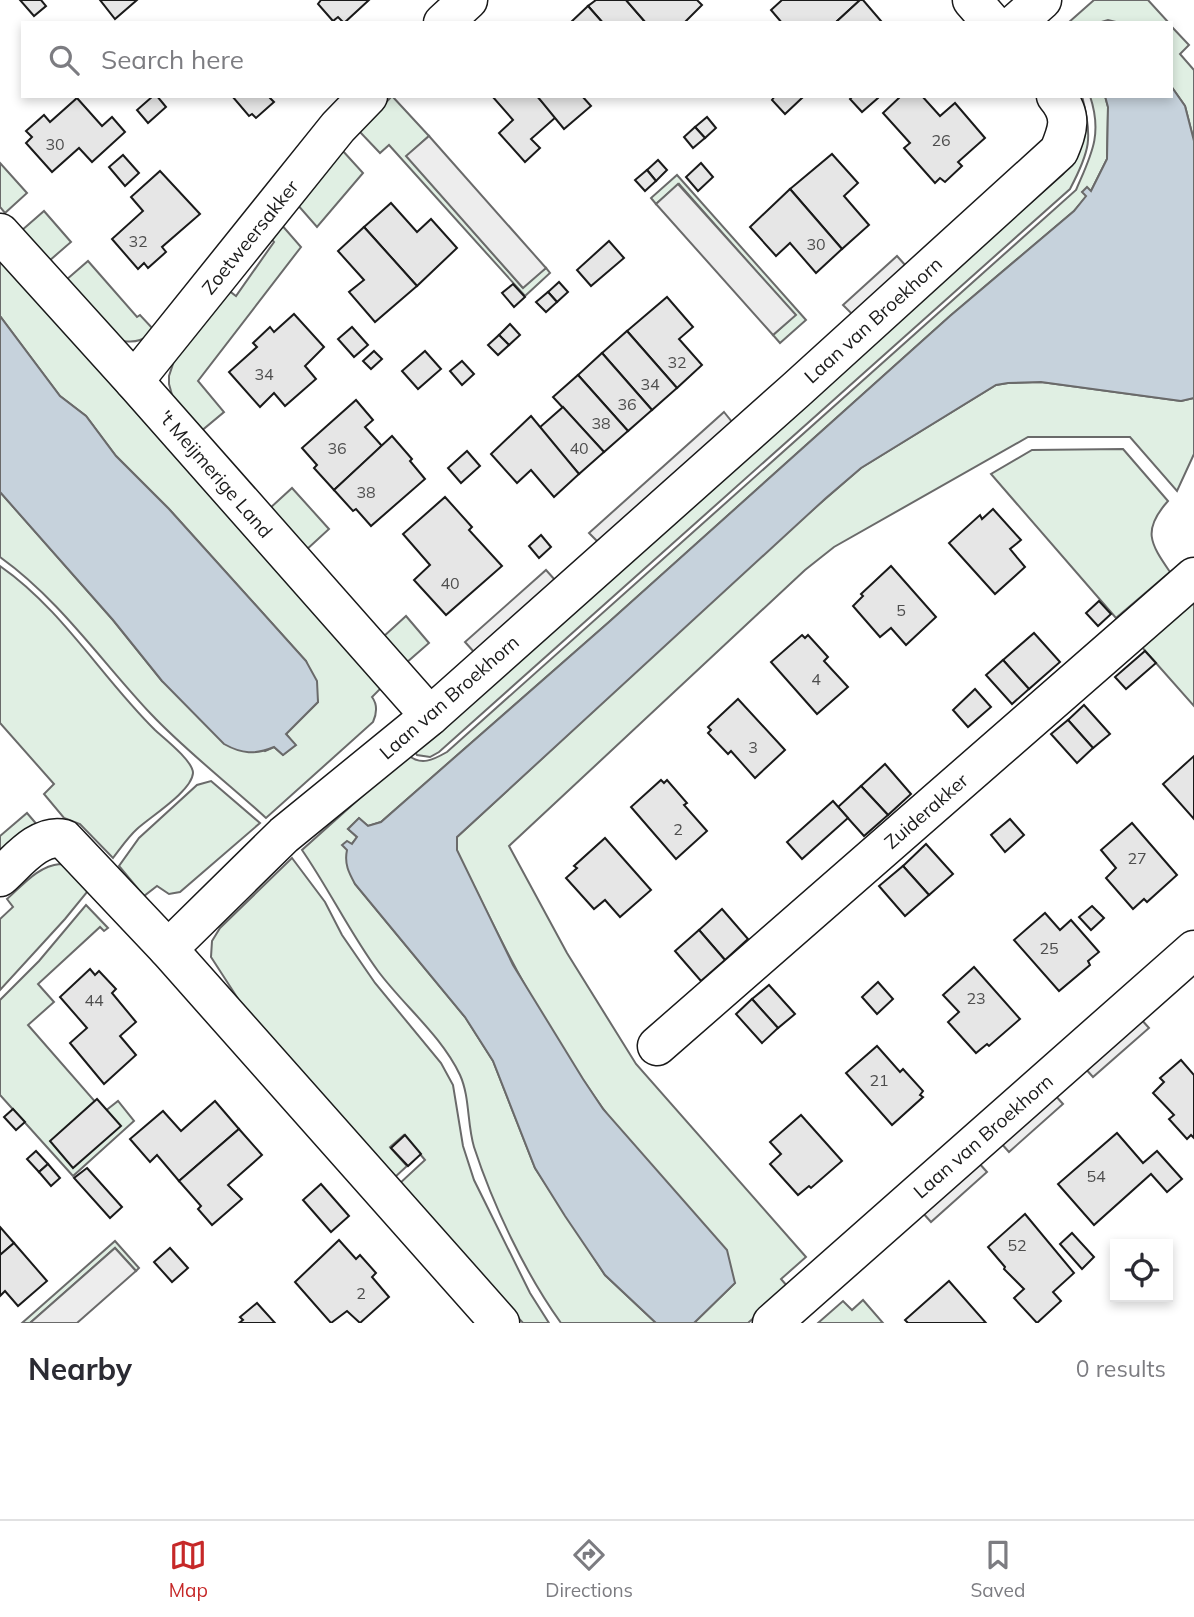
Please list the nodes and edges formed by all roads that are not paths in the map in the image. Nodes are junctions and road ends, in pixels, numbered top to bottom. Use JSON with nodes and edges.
{"nodes":[{"id":1,"x":468,"y":0,"type":"edge"},
{"id":2,"x":972,"y":0,"type":"edge"},
{"id":3,"x":1042,"y":0,"type":"edge"},
{"id":4,"x":445,"y":21,"type":"edge"},
{"id":5,"x":990,"y":21,"type":"edge"},
{"id":6,"x":1018,"y":21,"type":"edge"},
{"id":7,"x":366,"y":98,"type":"edge"},
{"id":8,"x":1058,"y":98,"type":"edge"},
{"id":9,"x":0,"y":233,"type":"edge"},
{"id":10,"x":134,"y":382,"type":"junction"},
{"id":11,"x":1194,"y":577,"type":"edge"},
{"id":12,"x":430,"y":716,"type":"junction"},
{"id":13,"x":0,"y":877,"type":"edge"},
{"id":14,"x":168,"y":949,"type":"junction"},
{"id":15,"x":1194,"y":950,"type":"edge"},
{"id":16,"x":657,"y":1046,"type":"dead end"},
{"id":17,"x":492,"y":1320,"type":"edge"},
{"id":18,"x":772,"y":1323,"type":"edge"}],
"edges":[{"from":1,"to":4,"type":"street"},
{"from":2,"to":5,"type":"street"},
{"from":3,"to":6,"type":"street"},
{"from":7,"to":10,"type":"street","name":"Zoetweersakker"},
{"from":8,"to":12,"type":"street","name":"Laan van Broekhorn"},
{"from":9,"to":10,"type":"street","name":"'t Meijmerige Land"},
{"from":10,"to":12,"type":"street","name":"'t Meijmerige Land"},
{"from":11,"to":16,"type":"street","name":"Zuiderakker"},
{"from":12,"to":14,"type":"street","name":"Laan van Broekhorn"},
{"from":13,"to":14,"type":"street"},
{"from":14,"to":17,"type":"street"},
{"from":15,"to":18,"type":"street","name":"Laan van Broekhorn"}]}
